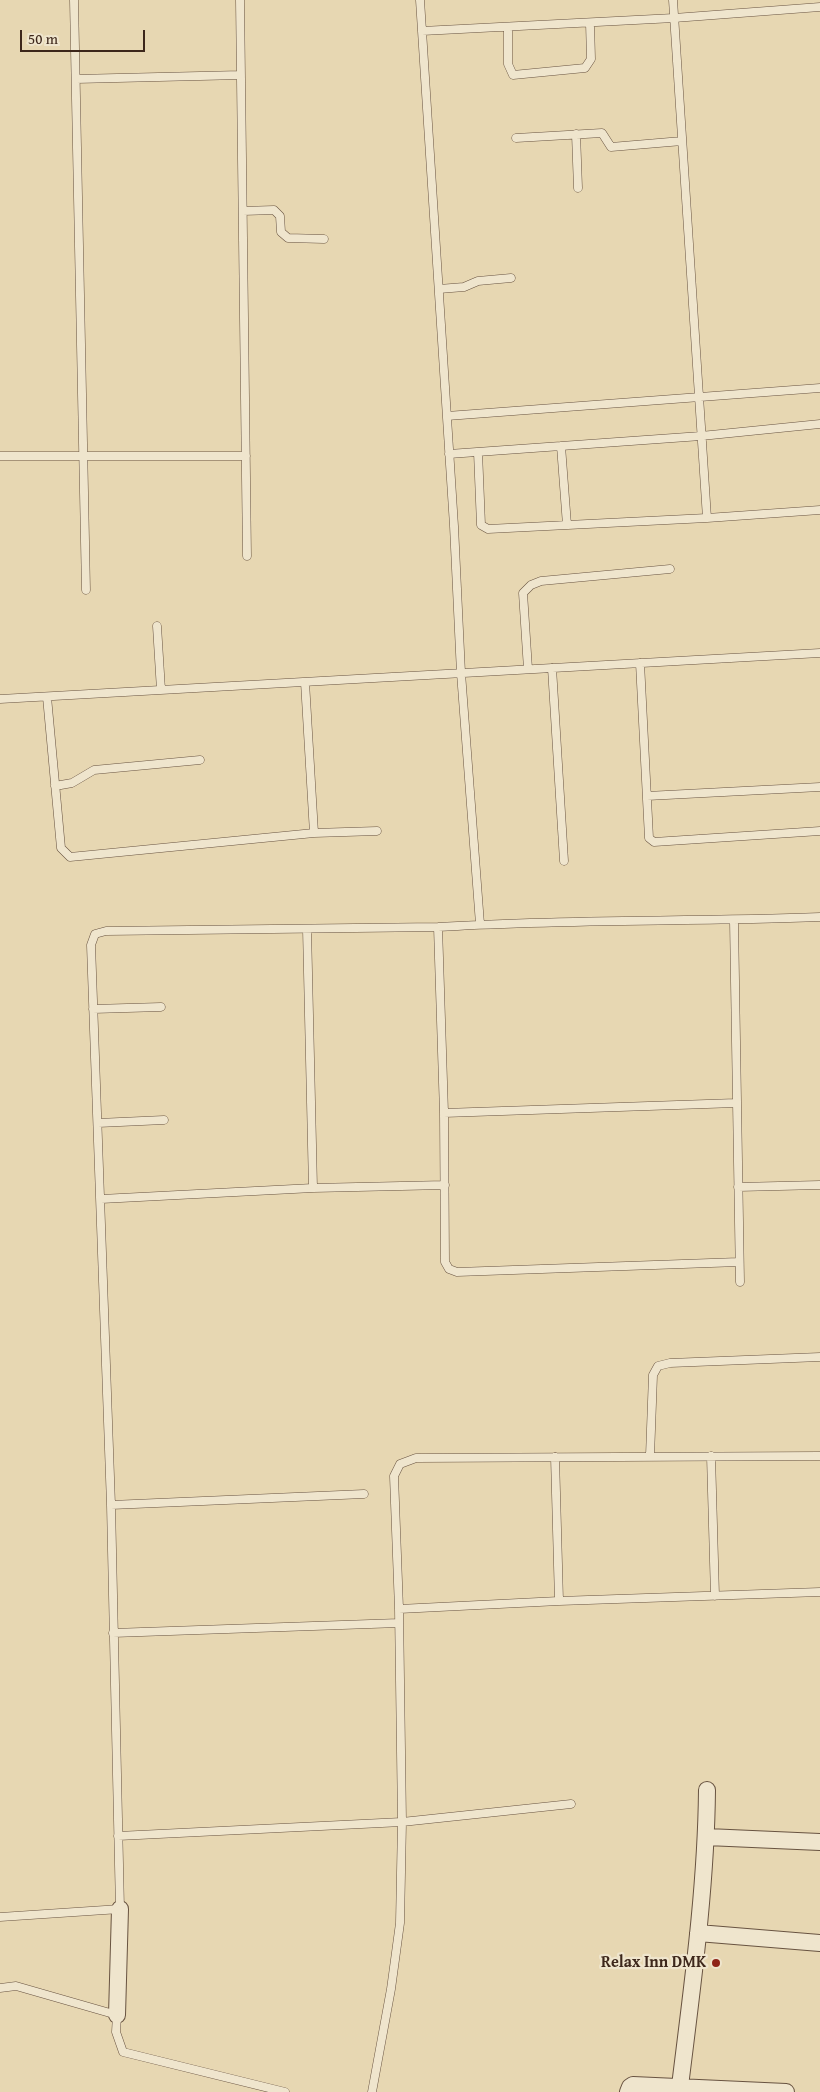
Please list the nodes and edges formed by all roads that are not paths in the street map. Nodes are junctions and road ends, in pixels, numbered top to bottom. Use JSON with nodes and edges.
{"nodes":[{"id":1,"x":74,"y":0,"type":"edge"},
{"id":2,"x":240,"y":0,"type":"edge"},
{"id":3,"x":420,"y":0,"type":"edge"},
{"id":4,"x":673,"y":0,"type":"edge"},
{"id":5,"x":820,"y":7,"type":"edge"},
{"id":6,"x":674,"y":18,"type":"junction"},
{"id":7,"x":590,"y":23,"type":"junction"},
{"id":8,"x":508,"y":27,"type":"junction"},
{"id":9,"x":422,"y":31,"type":"junction"},
{"id":10,"x":241,"y":75,"type":"junction"},
{"id":11,"x":76,"y":80,"type":"junction"},
{"id":12,"x":576,"y":134,"type":"junction"},
{"id":13,"x":516,"y":138,"type":"dead end"},
{"id":14,"x":682,"y":141,"type":"junction"},
{"id":15,"x":578,"y":188,"type":"dead end"},
{"id":16,"x":243,"y":211,"type":"junction"},
{"id":17,"x":324,"y":239,"type":"dead end"},
{"id":18,"x":511,"y":278,"type":"dead end"},
{"id":19,"x":438,"y":289,"type":"junction"},
{"id":20,"x":820,"y":388,"type":"edge"},
{"id":21,"x":698,"y":398,"type":"junction"},
{"id":22,"x":447,"y":416,"type":"junction"},
{"id":23,"x":820,"y":424,"type":"edge"},
{"id":24,"x":701,"y":436,"type":"junction"},
{"id":25,"x":561,"y":446,"type":"junction"},
{"id":26,"x":478,"y":452,"type":"junction"},
{"id":27,"x":449,"y":454,"type":"junction"},
{"id":28,"x":0,"y":456,"type":"edge"},
{"id":29,"x":85,"y":456,"type":"junction"},
{"id":30,"x":246,"y":456,"type":"junction"},
{"id":31,"x":820,"y":510,"type":"edge"},
{"id":32,"x":707,"y":518,"type":"junction"},
{"id":33,"x":567,"y":525,"type":"junction"},
{"id":34,"x":247,"y":556,"type":"dead end"},
{"id":35,"x":670,"y":569,"type":"dead end"},
{"id":36,"x":86,"y":590,"type":"dead end"},
{"id":37,"x":157,"y":626,"type":"dead end"},
{"id":38,"x":820,"y":653,"type":"edge"},
{"id":39,"x":640,"y":663,"type":"junction"},
{"id":40,"x":552,"y":668,"type":"junction"},
{"id":41,"x":528,"y":669,"type":"junction"},
{"id":42,"x":461,"y":673,"type":"junction"},
{"id":43,"x":305,"y":682,"type":"junction"},
{"id":44,"x":161,"y":690,"type":"junction"},
{"id":45,"x":47,"y":696,"type":"junction"},
{"id":46,"x":0,"y":699,"type":"edge"},
{"id":47,"x":200,"y":760,"type":"dead end"},
{"id":48,"x":55,"y":786,"type":"junction"},
{"id":49,"x":820,"y":787,"type":"edge"},
{"id":50,"x":646,"y":796,"type":"junction"},
{"id":51,"x":377,"y":831,"type":"dead end"},
{"id":52,"x":820,"y":832,"type":"edge"},
{"id":53,"x":314,"y":833,"type":"junction"},
{"id":54,"x":564,"y":862,"type":"dead end"},
{"id":55,"x":820,"y":917,"type":"edge"},
{"id":56,"x":734,"y":920,"type":"junction"},
{"id":57,"x":480,"y":924,"type":"junction"},
{"id":58,"x":438,"y":927,"type":"junction"},
{"id":59,"x":307,"y":929,"type":"junction"},
{"id":60,"x":161,"y":1007,"type":"dead end"},
{"id":61,"x":93,"y":1009,"type":"junction"},
{"id":62,"x":736,"y":1103,"type":"junction"},
{"id":63,"x":444,"y":1113,"type":"junction"},
{"id":64,"x":164,"y":1120,"type":"dead end"},
{"id":65,"x":98,"y":1123,"type":"junction"},
{"id":66,"x":820,"y":1185,"type":"edge"},
{"id":67,"x":445,"y":1186,"type":"junction"},
{"id":68,"x":738,"y":1187,"type":"junction"},
{"id":69,"x":313,"y":1188,"type":"junction"},
{"id":70,"x":101,"y":1199,"type":"junction"},
{"id":71,"x":739,"y":1262,"type":"junction"},
{"id":72,"x":740,"y":1282,"type":"dead end"},
{"id":73,"x":820,"y":1357,"type":"edge"},
{"id":74,"x":650,"y":1456,"type":"junction"},
{"id":75,"x":712,"y":1456,"type":"junction"},
{"id":76,"x":820,"y":1456,"type":"edge"},
{"id":77,"x":555,"y":1457,"type":"junction"},
{"id":78,"x":364,"y":1494,"type":"dead end"},
{"id":79,"x":111,"y":1505,"type":"junction"},
{"id":80,"x":820,"y":1592,"type":"edge"},
{"id":81,"x":715,"y":1596,"type":"junction"},
{"id":82,"x":560,"y":1601,"type":"junction"},
{"id":83,"x":399,"y":1609,"type":"junction"},
{"id":84,"x":399,"y":1623,"type":"junction"},
{"id":85,"x":113,"y":1633,"type":"junction"},
{"id":86,"x":707,"y":1790,"type":"dead end"},
{"id":87,"x":571,"y":1804,"type":"dead end"},
{"id":88,"x":402,"y":1822,"type":"junction"},
{"id":89,"x":118,"y":1836,"type":"junction"},
{"id":90,"x":707,"y":1837,"type":"junction"},
{"id":91,"x":820,"y":1842,"type":"edge"},
{"id":92,"x":120,"y":1910,"type":"junction"},
{"id":93,"x":0,"y":1917,"type":"edge"},
{"id":94,"x":698,"y":1933,"type":"junction"},
{"id":95,"x":820,"y":1943,"type":"edge"},
{"id":96,"x":0,"y":1988,"type":"edge"},
{"id":97,"x":117,"y":2014,"type":"junction"},
{"id":98,"x":680,"y":2086,"type":"junction"},
{"id":99,"x":266,"y":2090,"type":"edge"},
{"id":100,"x":285,"y":2092,"type":"edge"},
{"id":101,"x":372,"y":2092,"type":"edge"},
{"id":102,"x":628,"y":2092,"type":"edge"},
{"id":103,"x":786,"y":2092,"type":"edge"}],
"edges":[{"from":1,"to":11,"type":"lane"},
{"from":2,"to":10,"type":"lane"},
{"from":3,"to":9,"type":"lane"},
{"from":4,"to":6,"type":"lane"},
{"from":5,"to":6,"type":"lane"},
{"from":6,"to":7,"type":"lane"},
{"from":6,"to":14,"type":"lane"},
{"from":7,"to":8,"type":"lane"},
{"from":7,"to":8,"type":"lane"},
{"from":8,"to":9,"type":"lane"},
{"from":9,"to":19,"type":"lane"},
{"from":10,"to":11,"type":"lane"},
{"from":10,"to":16,"type":"lane"},
{"from":11,"to":29,"type":"lane"},
{"from":12,"to":13,"type":"lane"},
{"from":12,"to":14,"type":"lane"},
{"from":12,"to":15,"type":"lane"},
{"from":14,"to":21,"type":"lane"},
{"from":16,"to":17,"type":"lane"},
{"from":16,"to":30,"type":"lane"},
{"from":18,"to":19,"type":"lane"},
{"from":19,"to":22,"type":"lane"},
{"from":20,"to":21,"type":"lane"},
{"from":21,"to":22,"type":"lane"},
{"from":21,"to":24,"type":"lane"},
{"from":22,"to":27,"type":"lane"},
{"from":23,"to":24,"type":"lane"},
{"from":24,"to":25,"type":"lane"},
{"from":24,"to":32,"type":"lane"},
{"from":25,"to":26,"type":"lane"},
{"from":25,"to":33,"type":"lane"},
{"from":26,"to":27,"type":"lane"},
{"from":26,"to":33,"type":"lane"},
{"from":27,"to":42,"type":"lane"},
{"from":28,"to":29,"type":"lane"},
{"from":29,"to":30,"type":"lane"},
{"from":29,"to":36,"type":"lane"},
{"from":30,"to":34,"type":"lane"},
{"from":31,"to":32,"type":"lane"},
{"from":32,"to":33,"type":"lane"},
{"from":35,"to":41,"type":"lane"},
{"from":37,"to":44,"type":"lane"},
{"from":38,"to":39,"type":"lane"},
{"from":39,"to":40,"type":"lane"},
{"from":39,"to":50,"type":"lane"},
{"from":40,"to":41,"type":"lane"},
{"from":40,"to":54,"type":"lane"},
{"from":41,"to":42,"type":"lane"},
{"from":42,"to":43,"type":"lane"},
{"from":42,"to":57,"type":"lane"},
{"from":43,"to":44,"type":"lane"},
{"from":43,"to":53,"type":"lane"},
{"from":44,"to":45,"type":"lane"},
{"from":45,"to":46,"type":"lane"},
{"from":45,"to":48,"type":"lane"},
{"from":47,"to":48,"type":"lane"},
{"from":48,"to":53,"type":"lane"},
{"from":49,"to":50,"type":"lane"},
{"from":50,"to":52,"type":"lane"},
{"from":51,"to":53,"type":"lane"},
{"from":55,"to":56,"type":"lane"},
{"from":56,"to":57,"type":"lane"},
{"from":56,"to":62,"type":"lane"},
{"from":57,"to":58,"type":"lane"},
{"from":58,"to":59,"type":"lane"},
{"from":58,"to":63,"type":"lane"},
{"from":59,"to":61,"type":"lane"},
{"from":59,"to":69,"type":"lane"},
{"from":60,"to":61,"type":"lane"},
{"from":61,"to":65,"type":"lane"},
{"from":62,"to":63,"type":"lane"},
{"from":62,"to":68,"type":"lane"},
{"from":63,"to":67,"type":"lane"},
{"from":64,"to":65,"type":"lane"},
{"from":65,"to":70,"type":"lane"},
{"from":66,"to":68,"type":"lane"},
{"from":67,"to":69,"type":"lane"},
{"from":67,"to":71,"type":"lane"},
{"from":68,"to":71,"type":"lane"},
{"from":69,"to":70,"type":"lane"},
{"from":70,"to":79,"type":"lane"},
{"from":71,"to":72,"type":"lane"},
{"from":73,"to":74,"type":"lane"},
{"from":74,"to":75,"type":"lane"},
{"from":74,"to":77,"type":"lane"},
{"from":75,"to":76,"type":"lane"},
{"from":75,"to":81,"type":"lane"},
{"from":77,"to":82,"type":"lane"},
{"from":77,"to":83,"type":"lane"},
{"from":78,"to":79,"type":"lane"},
{"from":79,"to":85,"type":"lane"},
{"from":80,"to":81,"type":"lane"},
{"from":81,"to":82,"type":"lane"},
{"from":82,"to":83,"type":"lane"},
{"from":83,"to":84,"type":"lane"},
{"from":84,"to":85,"type":"lane"},
{"from":84,"to":88,"type":"lane"},
{"from":85,"to":89,"type":"lane"},
{"from":86,"to":90,"type":"street"},
{"from":87,"to":88,"type":"lane"},
{"from":88,"to":89,"type":"lane"},
{"from":88,"to":101,"type":"lane"},
{"from":89,"to":92,"type":"lane"},
{"from":90,"to":91,"type":"street"},
{"from":90,"to":94,"type":"street"},
{"from":92,"to":93,"type":"lane"},
{"from":92,"to":97,"type":"street"},
{"from":94,"to":95,"type":"street"},
{"from":94,"to":98,"type":"street"},
{"from":96,"to":97,"type":"lane"},
{"from":97,"to":99,"type":"lane"},
{"from":98,"to":102,"type":"street"},
{"from":98,"to":103,"type":"street"},
{"from":99,"to":100,"type":"lane"}]}
